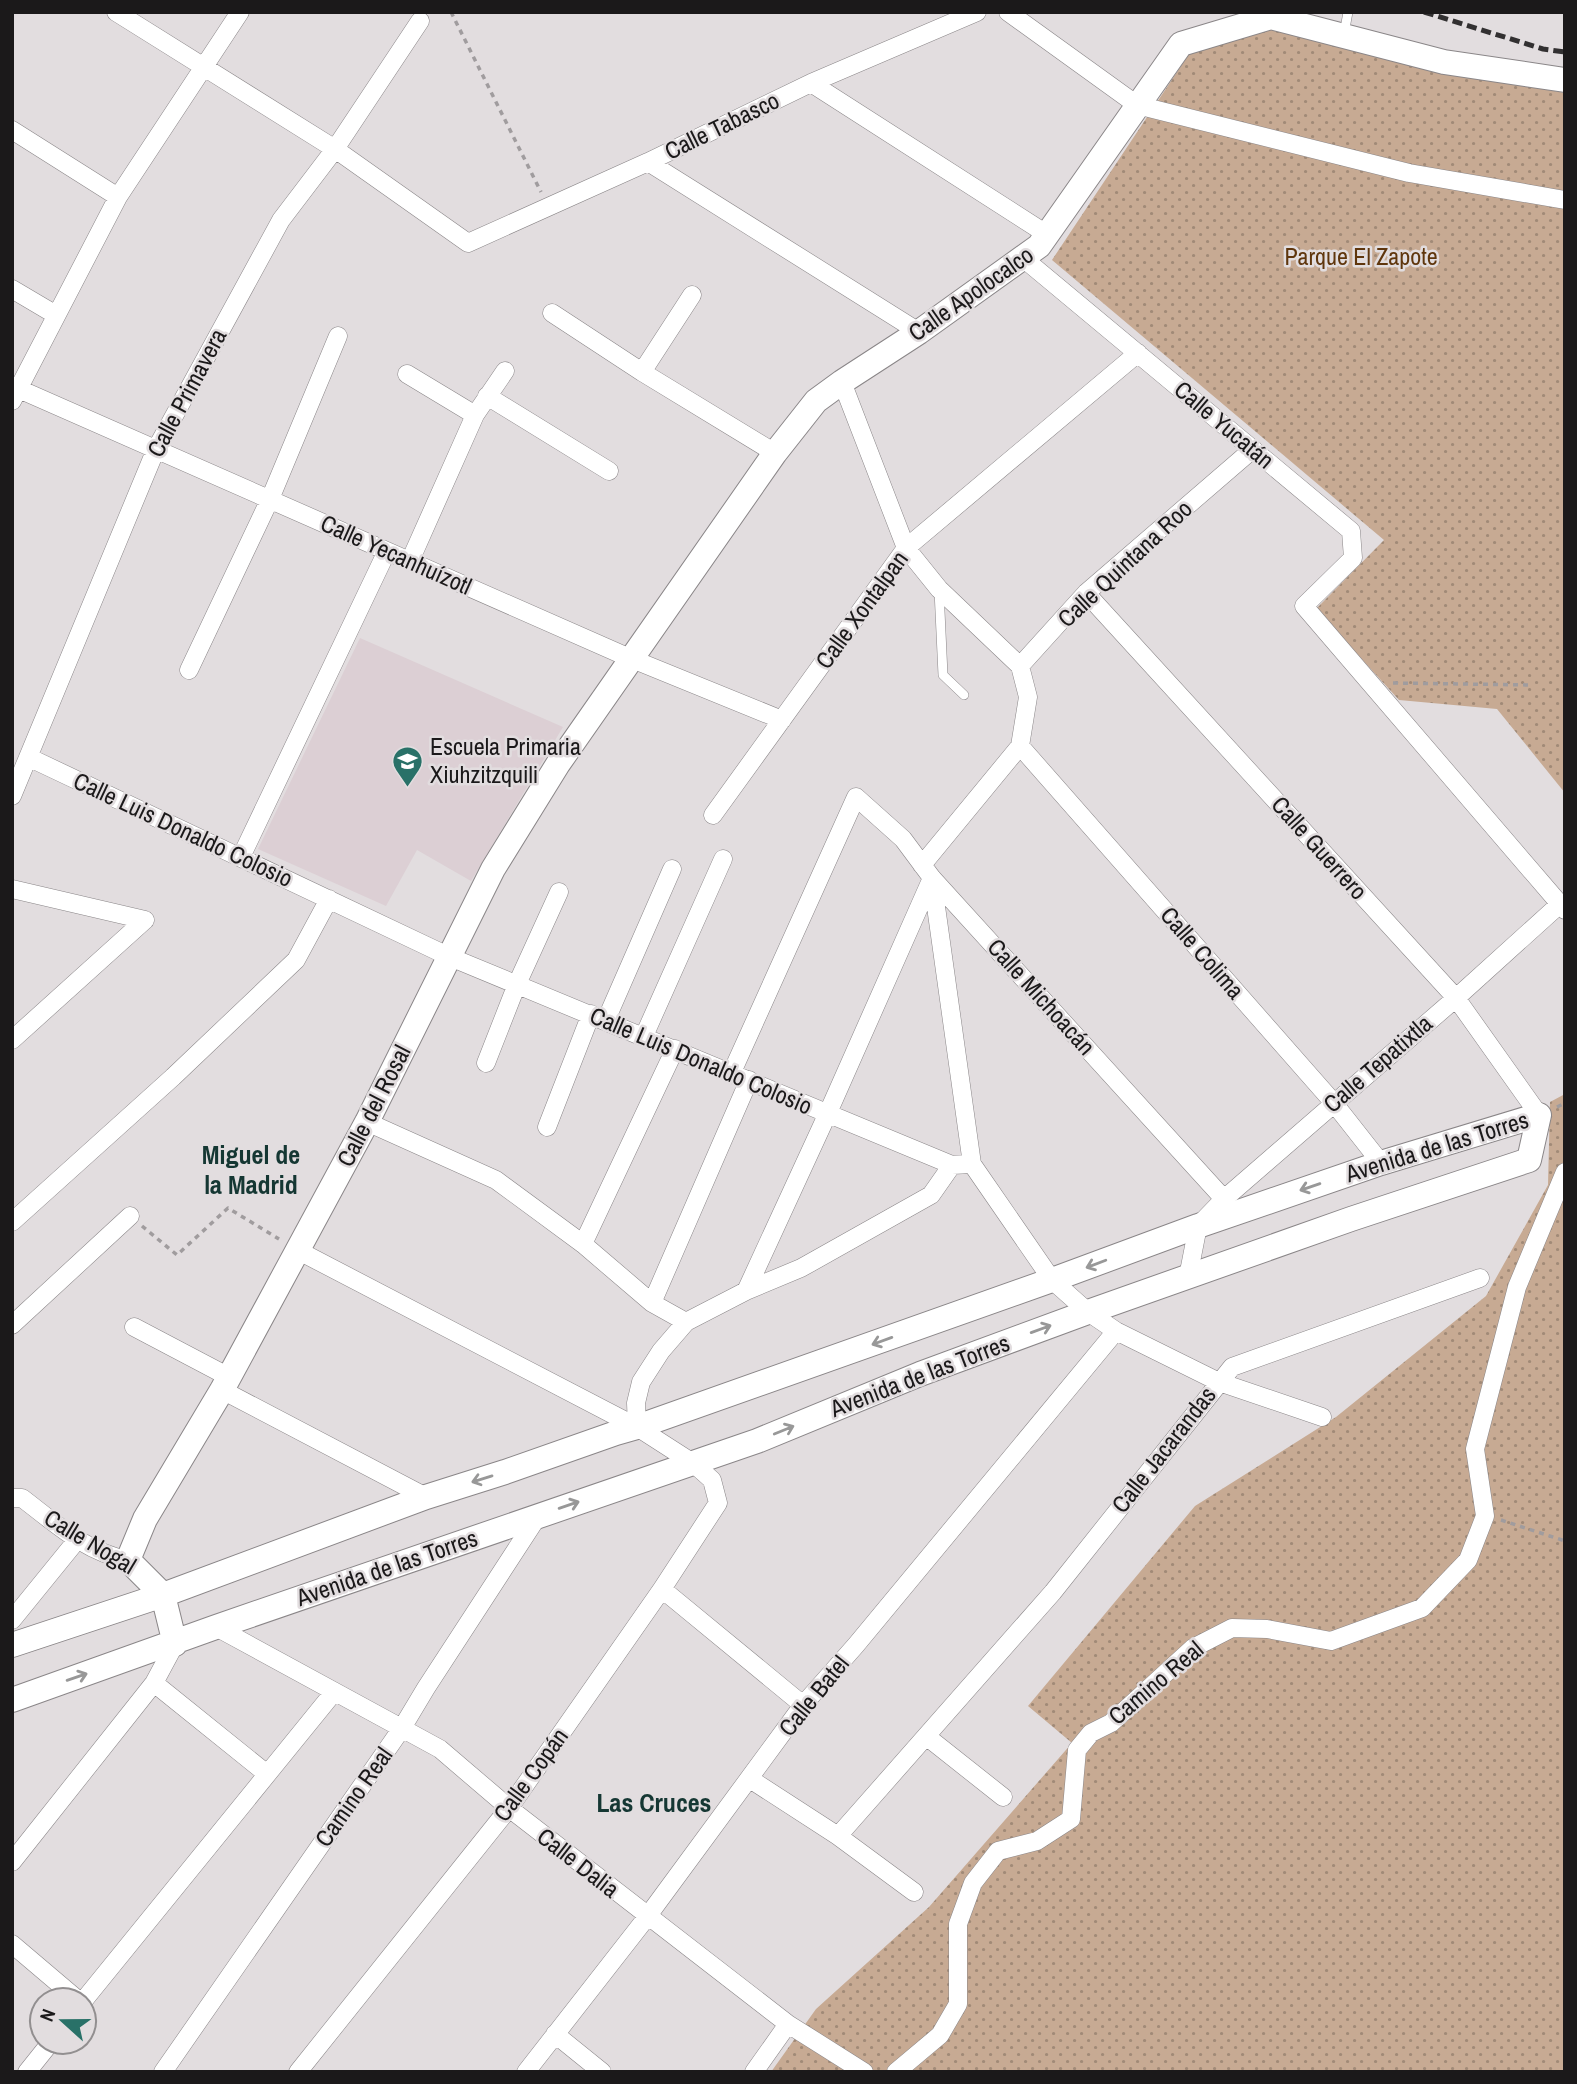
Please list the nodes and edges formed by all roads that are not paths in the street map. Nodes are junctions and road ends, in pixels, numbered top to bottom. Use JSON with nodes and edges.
{"nodes":[{"id":1,"x":116,"y":12,"type":"edge"},
{"id":2,"x":240,"y":12,"type":"edge"},
{"id":3,"x":977,"y":12,"type":"edge"},
{"id":4,"x":1009,"y":12,"type":"edge"},
{"id":5,"x":420,"y":21,"type":"dead end"},
{"id":6,"x":1346,"y":24,"type":"edge"},
{"id":7,"x":204,"y":67,"type":"junction"},
{"id":8,"x":1565,"y":80,"type":"edge"},
{"id":9,"x":811,"y":83,"type":"junction"},
{"id":10,"x":1137,"y":105,"type":"junction"},
{"id":11,"x":12,"y":130,"type":"edge"},
{"id":12,"x":335,"y":149,"type":"junction"},
{"id":13,"x":648,"y":162,"type":"junction"},
{"id":14,"x":118,"y":197,"type":"junction"},
{"id":15,"x":1565,"y":200,"type":"edge"},
{"id":16,"x":1048,"y":235,"type":"junction"},
{"id":17,"x":1023,"y":258,"type":"junction"},
{"id":18,"x":12,"y":289,"type":"edge"},
{"id":19,"x":691,"y":295,"type":"dead end"},
{"id":20,"x":552,"y":313,"type":"dead end"},
{"id":21,"x":56,"y":315,"type":"junction"},
{"id":22,"x":919,"y":332,"type":"junction"},
{"id":23,"x":338,"y":336,"type":"dead end"},
{"id":24,"x":1138,"y":353,"type":"junction"},
{"id":25,"x":505,"y":371,"type":"dead end"},
{"id":26,"x":642,"y":372,"type":"junction"},
{"id":27,"x":407,"y":373,"type":"dead end"},
{"id":28,"x":842,"y":382,"type":"junction"},
{"id":29,"x":14,"y":392,"type":"edge"},
{"id":30,"x":487,"y":396,"type":"junction"},
{"id":31,"x":475,"y":415,"type":"junction"},
{"id":32,"x":156,"y":449,"type":"junction"},
{"id":33,"x":1253,"y":449,"type":"junction"},
{"id":34,"x":775,"y":453,"type":"junction"},
{"id":35,"x":609,"y":471,"type":"dead end"},
{"id":36,"x":270,"y":499,"type":"junction"},
{"id":37,"x":906,"y":548,"type":"junction"},
{"id":38,"x":387,"y":551,"type":"junction"},
{"id":39,"x":410,"y":561,"type":"junction"},
{"id":40,"x":939,"y":589,"type":"junction"},
{"id":41,"x":1086,"y":593,"type":"junction"},
{"id":42,"x":632,"y":659,"type":"junction"},
{"id":43,"x":1020,"y":666,"type":"junction"},
{"id":44,"x":189,"y":670,"type":"dead end"},
{"id":45,"x":964,"y":695,"type":"dead end"},
{"id":46,"x":782,"y":720,"type":"junction"},
{"id":47,"x":1020,"y":746,"type":"junction"},
{"id":48,"x":29,"y":757,"type":"junction"},
{"id":49,"x":12,"y":796,"type":"edge"},
{"id":50,"x":713,"y":815,"type":"dead end"},
{"id":51,"x":241,"y":857,"type":"junction"},
{"id":52,"x":723,"y":859,"type":"dead end"},
{"id":53,"x":672,"y":869,"type":"dead end"},
{"id":54,"x":927,"y":872,"type":"junction"},
{"id":55,"x":12,"y":889,"type":"edge"},
{"id":56,"x":559,"y":892,"type":"dead end"},
{"id":57,"x":329,"y":899,"type":"junction"},
{"id":58,"x":1562,"y":907,"type":"edge"},
{"id":59,"x":450,"y":957,"type":"junction"},
{"id":60,"x":517,"y":984,"type":"junction"},
{"id":61,"x":1456,"y":998,"type":"junction"},
{"id":62,"x":599,"y":1017,"type":"junction"},
{"id":63,"x":643,"y":1036,"type":"junction"},
{"id":64,"x":12,"y":1040,"type":"edge"},
{"id":65,"x":675,"y":1049,"type":"junction"},
{"id":66,"x":486,"y":1063,"type":"dead end"},
{"id":67,"x":732,"y":1072,"type":"junction"},
{"id":68,"x":749,"y":1080,"type":"junction"},
{"id":69,"x":1333,"y":1102,"type":"junction"},
{"id":70,"x":827,"y":1115,"type":"junction"},
{"id":71,"x":1539,"y":1115,"type":"junction"},
{"id":72,"x":367,"y":1122,"type":"junction"},
{"id":73,"x":547,"y":1127,"type":"dead end"},
{"id":74,"x":1381,"y":1163,"type":"junction"},
{"id":75,"x":972,"y":1164,"type":"junction"},
{"id":76,"x":952,"y":1165,"type":"junction"},
{"id":77,"x":1565,"y":1172,"type":"edge"},
{"id":78,"x":1224,"y":1199,"type":"junction"},
{"id":79,"x":130,"y":1216,"type":"road end"},
{"id":80,"x":12,"y":1222,"type":"edge"},
{"id":81,"x":1198,"y":1226,"type":"junction"},
{"id":82,"x":583,"y":1244,"type":"junction"},
{"id":83,"x":297,"y":1250,"type":"junction"},
{"id":84,"x":1188,"y":1277,"type":"junction"},
{"id":85,"x":1480,"y":1278,"type":"dead end"},
{"id":86,"x":1052,"y":1280,"type":"junction"},
{"id":87,"x":746,"y":1291,"type":"junction"},
{"id":88,"x":652,"y":1303,"type":"junction"},
{"id":89,"x":1088,"y":1312,"type":"junction"},
{"id":90,"x":686,"y":1322,"type":"junction"},
{"id":91,"x":12,"y":1325,"type":"edge"},
{"id":92,"x":134,"y":1327,"type":"dead end"},
{"id":93,"x":1116,"y":1331,"type":"junction"},
{"id":94,"x":1219,"y":1382,"type":"junction"},
{"id":95,"x":226,"y":1383,"type":"junction"},
{"id":96,"x":1322,"y":1418,"type":"dead end"},
{"id":97,"x":637,"y":1427,"type":"junction"},
{"id":98,"x":693,"y":1463,"type":"junction"},
{"id":99,"x":426,"y":1497,"type":"junction"},
{"id":100,"x":12,"y":1498,"type":"edge"},
{"id":101,"x":538,"y":1516,"type":"junction"},
{"id":102,"x":77,"y":1540,"type":"junction"},
{"id":103,"x":128,"y":1560,"type":"junction"},
{"id":104,"x":662,"y":1589,"type":"junction"},
{"id":105,"x":163,"y":1595,"type":"junction"},
{"id":106,"x":12,"y":1620,"type":"edge"},
{"id":107,"x":216,"y":1627,"type":"junction"},
{"id":108,"x":175,"y":1644,"type":"junction"},
{"id":109,"x":12,"y":1645,"type":"edge"},
{"id":110,"x":154,"y":1683,"type":"junction"},
{"id":111,"x":334,"y":1692,"type":"junction"},
{"id":112,"x":12,"y":1700,"type":"edge"},
{"id":113,"x":803,"y":1706,"type":"junction"},
{"id":114,"x":402,"y":1728,"type":"junction"},
{"id":115,"x":926,"y":1735,"type":"junction"},
{"id":116,"x":267,"y":1774,"type":"junction"},
{"id":117,"x":750,"y":1779,"type":"junction"},
{"id":118,"x":1003,"y":1797,"type":"dead end"},
{"id":119,"x":509,"y":1808,"type":"junction"},
{"id":120,"x":838,"y":1836,"type":"junction"},
{"id":121,"x":12,"y":1862,"type":"edge"},
{"id":122,"x":914,"y":1892,"type":"dead end"},
{"id":123,"x":647,"y":1917,"type":"junction"},
{"id":124,"x":12,"y":1944,"type":"edge"},
{"id":125,"x":62,"y":1986,"type":"edge"},
{"id":126,"x":95,"y":1986,"type":"edge"},
{"id":127,"x":789,"y":2024,"type":"junction"},
{"id":128,"x":555,"y":2034,"type":"junction"},
{"id":129,"x":40,"y":2056,"type":"edge"},
{"id":130,"x":27,"y":2072,"type":"edge"},
{"id":131,"x":163,"y":2072,"type":"edge"},
{"id":132,"x":298,"y":2072,"type":"edge"},
{"id":133,"x":526,"y":2072,"type":"edge"},
{"id":134,"x":603,"y":2072,"type":"edge"},
{"id":135,"x":754,"y":2072,"type":"edge"},
{"id":136,"x":864,"y":2072,"type":"edge"},
{"id":137,"x":896,"y":2072,"type":"edge"}],
"edges":[{"from":1,"to":7,"type":"street"},
{"from":2,"to":7,"type":"street"},
{"from":3,"to":9,"type":"street","name":"Calle Tabasco"},
{"from":4,"to":10,"type":"street"},
{"from":5,"to":12,"type":"street","name":"Calle Primavera"},
{"from":6,"to":8,"type":"street","name":"Calle Apolocalco"},
{"from":6,"to":10,"type":"street","name":"Calle Apolocalco"},
{"from":7,"to":12,"type":"street"},
{"from":7,"to":14,"type":"street"},
{"from":9,"to":13,"type":"street","name":"Calle Tabasco"},
{"from":9,"to":16,"type":"street"},
{"from":10,"to":15,"type":"street"},
{"from":10,"to":16,"type":"street","name":"Calle Apolocalco"},
{"from":11,"to":14,"type":"street"},
{"from":12,"to":13,"type":"street","name":"Calle Tabasco"},
{"from":12,"to":32,"type":"street","name":"Calle Primavera"},
{"from":13,"to":22,"type":"street"},
{"from":14,"to":21,"type":"street"},
{"from":16,"to":17,"type":"street","name":"Calle Apolocalco"},
{"from":17,"to":22,"type":"street","name":"Calle Apolocalco"},
{"from":17,"to":24,"type":"street","name":"Calle Yucatán"},
{"from":18,"to":21,"type":"street"},
{"from":19,"to":26,"type":"street"},
{"from":20,"to":26,"type":"street"},
{"from":21,"to":29,"type":"street"},
{"from":22,"to":28,"type":"street","name":"Calle Apolocalco"},
{"from":23,"to":36,"type":"street"},
{"from":24,"to":33,"type":"street","name":"Calle Yucatán"},
{"from":24,"to":37,"type":"street","name":"Calle Xontalpan"},
{"from":25,"to":30,"type":"street"},
{"from":26,"to":34,"type":"street"},
{"from":27,"to":31,"type":"street"},
{"from":28,"to":34,"type":"street","name":"Calle Apolocalco"},
{"from":28,"to":37,"type":"street"},
{"from":29,"to":32,"type":"street","name":"Calle Yecanhuízotl"},
{"from":30,"to":31,"type":"street"},
{"from":30,"to":35,"type":"street"},
{"from":31,"to":39,"type":"street"},
{"from":32,"to":36,"type":"street","name":"Calle Yecanhuízotl"},
{"from":32,"to":48,"type":"street","name":"Calle Primavera"},
{"from":33,"to":41,"type":"street","name":"Calle Quintana Roo"},
{"from":33,"to":58,"type":"street","name":"Calle Yucatán"},
{"from":34,"to":42,"type":"street","name":"Calle Apolocalco"},
{"from":36,"to":38,"type":"street","name":"Calle Yecanhuízotl"},
{"from":36,"to":44,"type":"street"},
{"from":37,"to":40,"type":"street"},
{"from":37,"to":46,"type":"street","name":"Calle Xontalpan"},
{"from":38,"to":39,"type":"street","name":"Calle Yecanhuízotl"},
{"from":38,"to":51,"type":"street"},
{"from":39,"to":42,"type":"street","name":"Calle Yecanhuízotl"},
{"from":40,"to":43,"type":"street"},
{"from":40,"to":45,"type":"lane"},
{"from":41,"to":43,"type":"street","name":"Calle Quintana Roo"},
{"from":41,"to":61,"type":"street","name":"Calle Guerrero"},
{"from":42,"to":46,"type":"street","name":"Calle Yecanhuízotl"},
{"from":42,"to":59,"type":"street","name":"Calle del Rosal"},
{"from":43,"to":47,"type":"street"},
{"from":46,"to":50,"type":"street","name":"Calle Xontalpan"},
{"from":47,"to":54,"type":"street"},
{"from":47,"to":69,"type":"street","name":"Calle Colima"},
{"from":48,"to":49,"type":"street","name":"Calle Primavera"},
{"from":48,"to":51,"type":"street","name":"Calle Luis Donaldo Colosio"},
{"from":51,"to":57,"type":"street","name":"Calle Luis Donaldo Colosio"},
{"from":52,"to":63,"type":"street"},
{"from":53,"to":62,"type":"street"},
{"from":54,"to":67,"type":"street","name":"Calle Michoacán"},
{"from":54,"to":70,"type":"street"},
{"from":54,"to":75,"type":"street"},
{"from":54,"to":78,"type":"street","name":"Calle Michoacán"},
{"from":55,"to":64,"type":"street"},
{"from":56,"to":60,"type":"street"},
{"from":57,"to":59,"type":"street","name":"Calle Luis Donaldo Colosio"},
{"from":57,"to":80,"type":"street"},
{"from":58,"to":61,"type":"street","name":"Calle Tepatixtla"},
{"from":59,"to":60,"type":"street","name":"Calle Luis Donaldo Colosio"},
{"from":59,"to":72,"type":"street","name":"Calle del Rosal"},
{"from":60,"to":62,"type":"street","name":"Calle Luis Donaldo Colosio"},
{"from":60,"to":66,"type":"street"},
{"from":61,"to":69,"type":"street","name":"Calle Tepatixtla"},
{"from":61,"to":71,"type":"street","name":"Calle Guerrero"},
{"from":62,"to":63,"type":"street","name":"Calle Luis Donaldo Colosio"},
{"from":62,"to":73,"type":"street"},
{"from":63,"to":65,"type":"street","name":"Calle Luis Donaldo Colosio"},
{"from":65,"to":67,"type":"street","name":"Calle Luis Donaldo Colosio"},
{"from":65,"to":82,"type":"street"},
{"from":67,"to":68,"type":"street","name":"Calle Luis Donaldo Colosio"},
{"from":68,"to":70,"type":"street","name":"Calle Luis Donaldo Colosio"},
{"from":68,"to":88,"type":"street"},
{"from":69,"to":74,"type":"street","name":"Calle Colima"},
{"from":69,"to":78,"type":"street","name":"Calle Tepatixtla"},
{"from":70,"to":76,"type":"street","name":"Calle Luis Donaldo Colosio"},
{"from":70,"to":87,"type":"street"},
{"from":71,"to":74,"type":"street","name":"Avenida de las Torres"},
{"from":71,"to":84,"type":"street","name":"Avenida de las Torres"},
{"from":72,"to":82,"type":"street"},
{"from":72,"to":83,"type":"street","name":"Calle del Rosal"},
{"from":74,"to":81,"type":"street","name":"Avenida de las Torres","one_way":true},
{"from":75,"to":76,"type":"street","name":"Calle Luis Donaldo Colosio"},
{"from":75,"to":86,"type":"street"},
{"from":76,"to":87,"type":"street"},
{"from":77,"to":137,"type":"street","name":"Camino Real"},
{"from":78,"to":81,"type":"street","name":"Calle Tepatixtla"},
{"from":79,"to":91,"type":"street"},
{"from":81,"to":84,"type":"street"},
{"from":81,"to":86,"type":"street","name":"Avenida de las Torres","one_way":true},
{"from":82,"to":88,"type":"street"},
{"from":83,"to":95,"type":"street","name":"Calle del Rosal"},
{"from":83,"to":97,"type":"street","name":"Calle Copán"},
{"from":84,"to":89,"type":"street","name":"Avenida de las Torres"},
{"from":85,"to":94,"type":"street","name":"Calle Jacarandas"},
{"from":86,"to":89,"type":"street"},
{"from":86,"to":97,"type":"street","name":"Avenida de las Torres","one_way":true},
{"from":87,"to":90,"type":"street"},
{"from":88,"to":90,"type":"street"},
{"from":89,"to":93,"type":"street"},
{"from":98,"to":89,"type":"street","name":"Avenida de las Torres","one_way":true},
{"from":90,"to":97,"type":"street"},
{"from":92,"to":95,"type":"street"},
{"from":93,"to":94,"type":"street"},
{"from":93,"to":113,"type":"street","name":"Calle Batel"},
{"from":94,"to":96,"type":"street"},
{"from":94,"to":115,"type":"street","name":"Calle Jacarandas"},
{"from":95,"to":99,"type":"street"},
{"from":95,"to":103,"type":"street","name":"Calle del Rosal"},
{"from":97,"to":98,"type":"street","name":"Calle Copán"},
{"from":97,"to":99,"type":"street","name":"Avenida de las Torres","one_way":true},
{"from":101,"to":98,"type":"street","name":"Avenida de las Torres","one_way":true},
{"from":98,"to":104,"type":"street","name":"Calle Copán"},
{"from":99,"to":105,"type":"street","name":"Avenida de las Torres"},
{"from":100,"to":102,"type":"street","name":"Calle Nogal"},
{"from":101,"to":107,"type":"street","name":"Avenida de las Torres"},
{"from":101,"to":114,"type":"street","name":"Camino Real"},
{"from":102,"to":103,"type":"street","name":"Calle Nogal"},
{"from":102,"to":106,"type":"street"},
{"from":103,"to":105,"type":"street","name":"Calle Nogal"},
{"from":104,"to":113,"type":"street"},
{"from":104,"to":119,"type":"street","name":"Calle Copán"},
{"from":105,"to":108,"type":"street"},
{"from":105,"to":109,"type":"street","name":"Avenida de las Torres"},
{"from":107,"to":108,"type":"street","name":"Avenida de las Torres"},
{"from":107,"to":111,"type":"street","name":"Calle Dalia"},
{"from":108,"to":110,"type":"street"},
{"from":112,"to":108,"type":"street","name":"Avenida de las Torres","one_way":true},
{"from":110,"to":116,"type":"street"},
{"from":110,"to":121,"type":"street"},
{"from":111,"to":114,"type":"street","name":"Calle Dalia"},
{"from":111,"to":116,"type":"street"},
{"from":113,"to":117,"type":"street","name":"Calle Batel"},
{"from":114,"to":119,"type":"street","name":"Calle Dalia"},
{"from":114,"to":131,"type":"street","name":"Camino Real"},
{"from":115,"to":118,"type":"street"},
{"from":115,"to":120,"type":"street","name":"Calle Jacarandas"},
{"from":116,"to":126,"type":"street"},
{"from":117,"to":120,"type":"street"},
{"from":117,"to":123,"type":"street","name":"Calle Batel"},
{"from":119,"to":123,"type":"street","name":"Calle Dalia"},
{"from":119,"to":132,"type":"street","name":"Calle Copán"},
{"from":120,"to":122,"type":"street"},
{"from":123,"to":127,"type":"street","name":"Calle Dalia"},
{"from":123,"to":128,"type":"street","name":"Calle Batel"},
{"from":124,"to":125,"type":"street"},
{"from":127,"to":135,"type":"street"},
{"from":127,"to":136,"type":"street"},
{"from":128,"to":133,"type":"street","name":"Calle Batel"},
{"from":128,"to":134,"type":"street"},
{"from":129,"to":130,"type":"street"}]}
